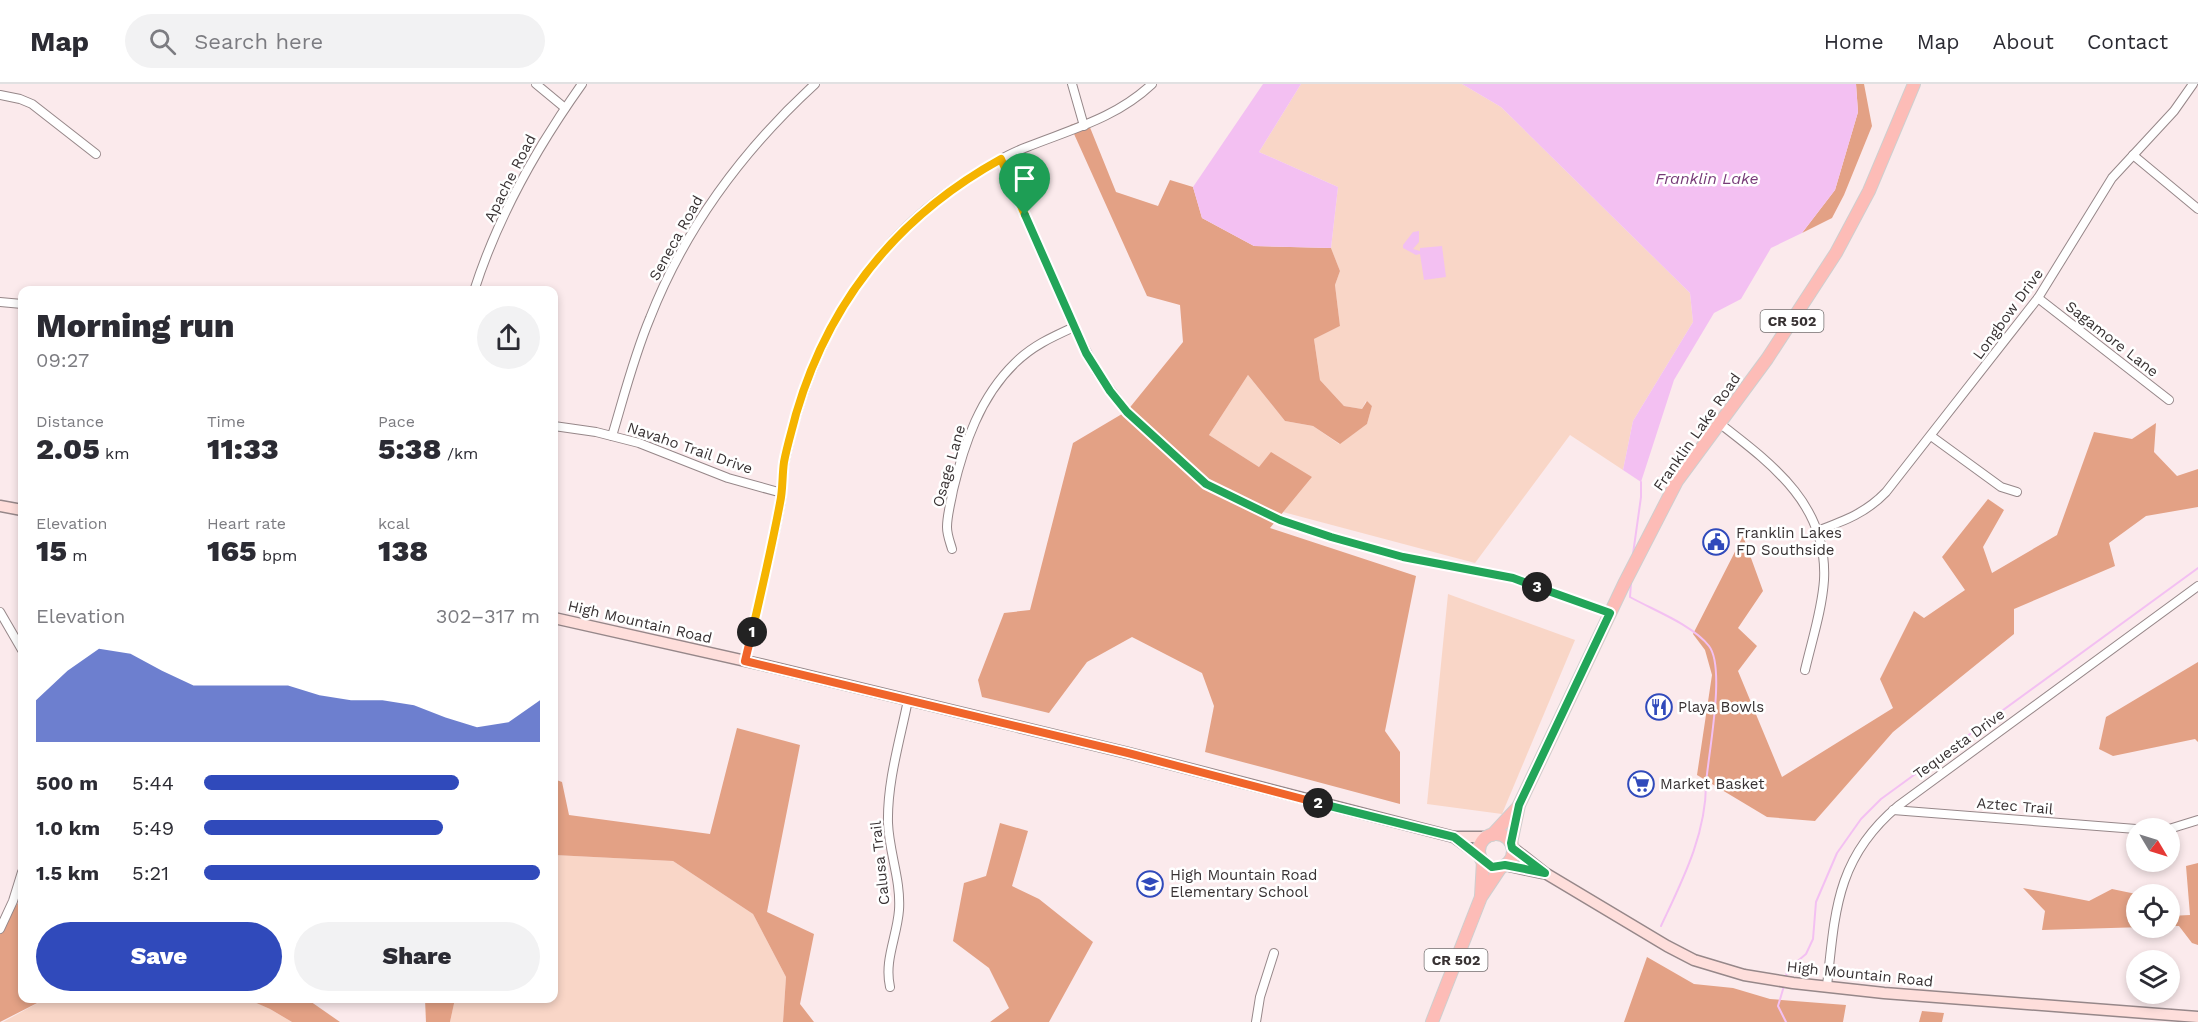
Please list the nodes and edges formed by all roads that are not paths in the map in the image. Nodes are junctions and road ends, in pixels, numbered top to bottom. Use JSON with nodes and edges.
{"nodes":[{"id":1,"x":536,"y":84,"type":"edge"},
{"id":2,"x":582,"y":84,"type":"edge"},
{"id":3,"x":815,"y":84,"type":"edge"},
{"id":4,"x":1072,"y":84,"type":"edge"},
{"id":5,"x":1152,"y":84,"type":"edge"},
{"id":6,"x":1914,"y":84,"type":"edge"},
{"id":7,"x":2193,"y":84,"type":"edge"},
{"id":8,"x":0,"y":94,"type":"edge"},
{"id":9,"x":565,"y":108,"type":"junction"},
{"id":10,"x":1084,"y":126,"type":"junction"},
{"id":11,"x":96,"y":154,"type":"dead end"},
{"id":12,"x":2133,"y":155,"type":"junction"},
{"id":13,"x":1001,"y":159,"type":"junction"},
{"id":14,"x":2198,"y":209,"type":"edge"},
{"id":15,"x":476,"y":286,"type":"edge"},
{"id":16,"x":2038,"y":298,"type":"junction"},
{"id":17,"x":0,"y":302,"type":"edge"},
{"id":18,"x":18,"y":304,"type":"edge"},
{"id":19,"x":1074,"y":327,"type":"junction"},
{"id":20,"x":2169,"y":400,"type":"dead end"},
{"id":21,"x":1719,"y":423,"type":"junction"},
{"id":22,"x":558,"y":427,"type":"edge"},
{"id":23,"x":612,"y":435,"type":"junction"},
{"id":24,"x":1931,"y":436,"type":"junction"},
{"id":25,"x":2017,"y":492,"type":"dead end"},
{"id":26,"x":782,"y":493,"type":"junction"},
{"id":27,"x":0,"y":508,"type":"edge"},
{"id":28,"x":18,"y":510,"type":"edge"},
{"id":29,"x":1817,"y":531,"type":"junction"},
{"id":30,"x":952,"y":549,"type":"dead end"},
{"id":31,"x":2198,"y":586,"type":"edge"},
{"id":32,"x":0,"y":612,"type":"edge"},
{"id":33,"x":1610,"y":613,"type":"junction"},
{"id":34,"x":558,"y":619,"type":"edge"},
{"id":35,"x":18,"y":643,"type":"edge"},
{"id":36,"x":745,"y":661,"type":"junction"},
{"id":37,"x":1805,"y":670,"type":"dead end"},
{"id":38,"x":908,"y":700,"type":"junction"},
{"id":39,"x":1519,"y":805,"type":"junction"},
{"id":40,"x":1893,"y":810,"type":"junction"},
{"id":41,"x":2198,"y":820,"type":"edge"},
{"id":42,"x":2180,"y":826,"type":"edge"},
{"id":43,"x":2126,"y":828,"type":"edge"},
{"id":44,"x":1490,"y":836,"type":"junction"},
{"id":45,"x":1454,"y":837,"type":"junction"},
{"id":46,"x":1512,"y":845,"type":"junction"},
{"id":47,"x":1481,"y":859,"type":"junction"},
{"id":48,"x":1503,"y":866,"type":"junction"},
{"id":49,"x":1545,"y":873,"type":"junction"},
{"id":50,"x":18,"y":885,"type":"edge"},
{"id":51,"x":1481,"y":897,"type":"junction"},
{"id":52,"x":0,"y":929,"type":"edge"},
{"id":53,"x":1274,"y":953,"type":"dead end"},
{"id":54,"x":1827,"y":986,"type":"junction"},
{"id":55,"x":890,"y":987,"type":"dead end"},
{"id":56,"x":2198,"y":1017,"type":"edge"},
{"id":57,"x":1256,"y":1022,"type":"edge"},
{"id":58,"x":1432,"y":1022,"type":"edge"}],
"edges":[{"from":1,"to":9,"type":"street"},
{"from":2,"to":9,"type":"street","name":"Apache Road"},
{"from":3,"to":23,"type":"street","name":"Seneca Road"},
{"from":4,"to":10,"type":"street"},
{"from":5,"to":10,"type":"street"},
{"from":6,"to":21,"type":"main road","name":"Franklin Lake Road","number":"CR 502"},
{"from":7,"to":12,"type":"street","name":"Longbow Drive"},
{"from":8,"to":11,"type":"street"},
{"from":9,"to":15,"type":"street","name":"Apache Road"},
{"from":10,"to":13,"type":"street"},
{"from":12,"to":14,"type":"street"},
{"from":12,"to":16,"type":"street","name":"Longbow Drive"},
{"from":13,"to":19,"type":"street"},
{"from":13,"to":26,"type":"street"},
{"from":16,"to":20,"type":"street","name":"Sagamore Lane"},
{"from":16,"to":24,"type":"street","name":"Longbow Drive"},
{"from":17,"to":18,"type":"street"},
{"from":19,"to":30,"type":"street","name":"Osage Lane"},
{"from":19,"to":33,"type":"street"},
{"from":21,"to":29,"type":"street"},
{"from":21,"to":33,"type":"main road","name":"Franklin Lake Road","number":"CR 502"},
{"from":22,"to":23,"type":"street","name":"Navaho Trail Drive"},
{"from":23,"to":26,"type":"street","name":"Navaho Trail Drive"},
{"from":24,"to":25,"type":"street"},
{"from":24,"to":29,"type":"street","name":"Longbow Drive"},
{"from":26,"to":36,"type":"street"},
{"from":27,"to":28,"type":"main road"},
{"from":29,"to":37,"type":"street"},
{"from":31,"to":40,"type":"street","name":"Tequesta Drive"},
{"from":32,"to":35,"type":"street"},
{"from":33,"to":39,"type":"main road","name":"Franklin Lake Road","number":"CR 502"},
{"from":34,"to":36,"type":"main road","name":"High Mountain Road"},
{"from":36,"to":38,"type":"main road","name":"High Mountain Road"},
{"from":38,"to":45,"type":"main road","name":"High Mountain Road"},
{"from":38,"to":55,"type":"street","name":"Calusa Trail"},
{"from":39,"to":44,"type":"main road","name":"Franklin Lake Road","number":"CR 502"},
{"from":39,"to":46,"type":"main road","name":"Franklin Lake Road","number":"CR 502"},
{"from":40,"to":43,"type":"street","name":"Aztec Trail"},
{"from":40,"to":54,"type":"street","name":"Tequesta Drive"},
{"from":41,"to":42,"type":"street"},
{"from":44,"to":45,"type":"main road","name":"High Mountain Road"},
{"from":44,"to":46,"type":"main road"},
{"from":44,"to":47,"type":"main road","number":"CR 502"},
{"from":45,"to":47,"type":"main road","name":"High Mountain Road"},
{"from":46,"to":48,"type":"main road","number":"CR 502"},
{"from":46,"to":49,"type":"main road","name":"High Mountain Road"},
{"from":47,"to":48,"type":"main road"},
{"from":47,"to":51,"type":"main road","number":"CR 502"},
{"from":48,"to":49,"type":"main road","name":"High Mountain Road"},
{"from":48,"to":51,"type":"main road","number":"CR 502"},
{"from":49,"to":54,"type":"main road","name":"High Mountain Road"},
{"from":50,"to":52,"type":"street"},
{"from":51,"to":58,"type":"main road","number":"CR 502"},
{"from":53,"to":57,"type":"street"},
{"from":54,"to":56,"type":"main road","name":"High Mountain Road"}]}
